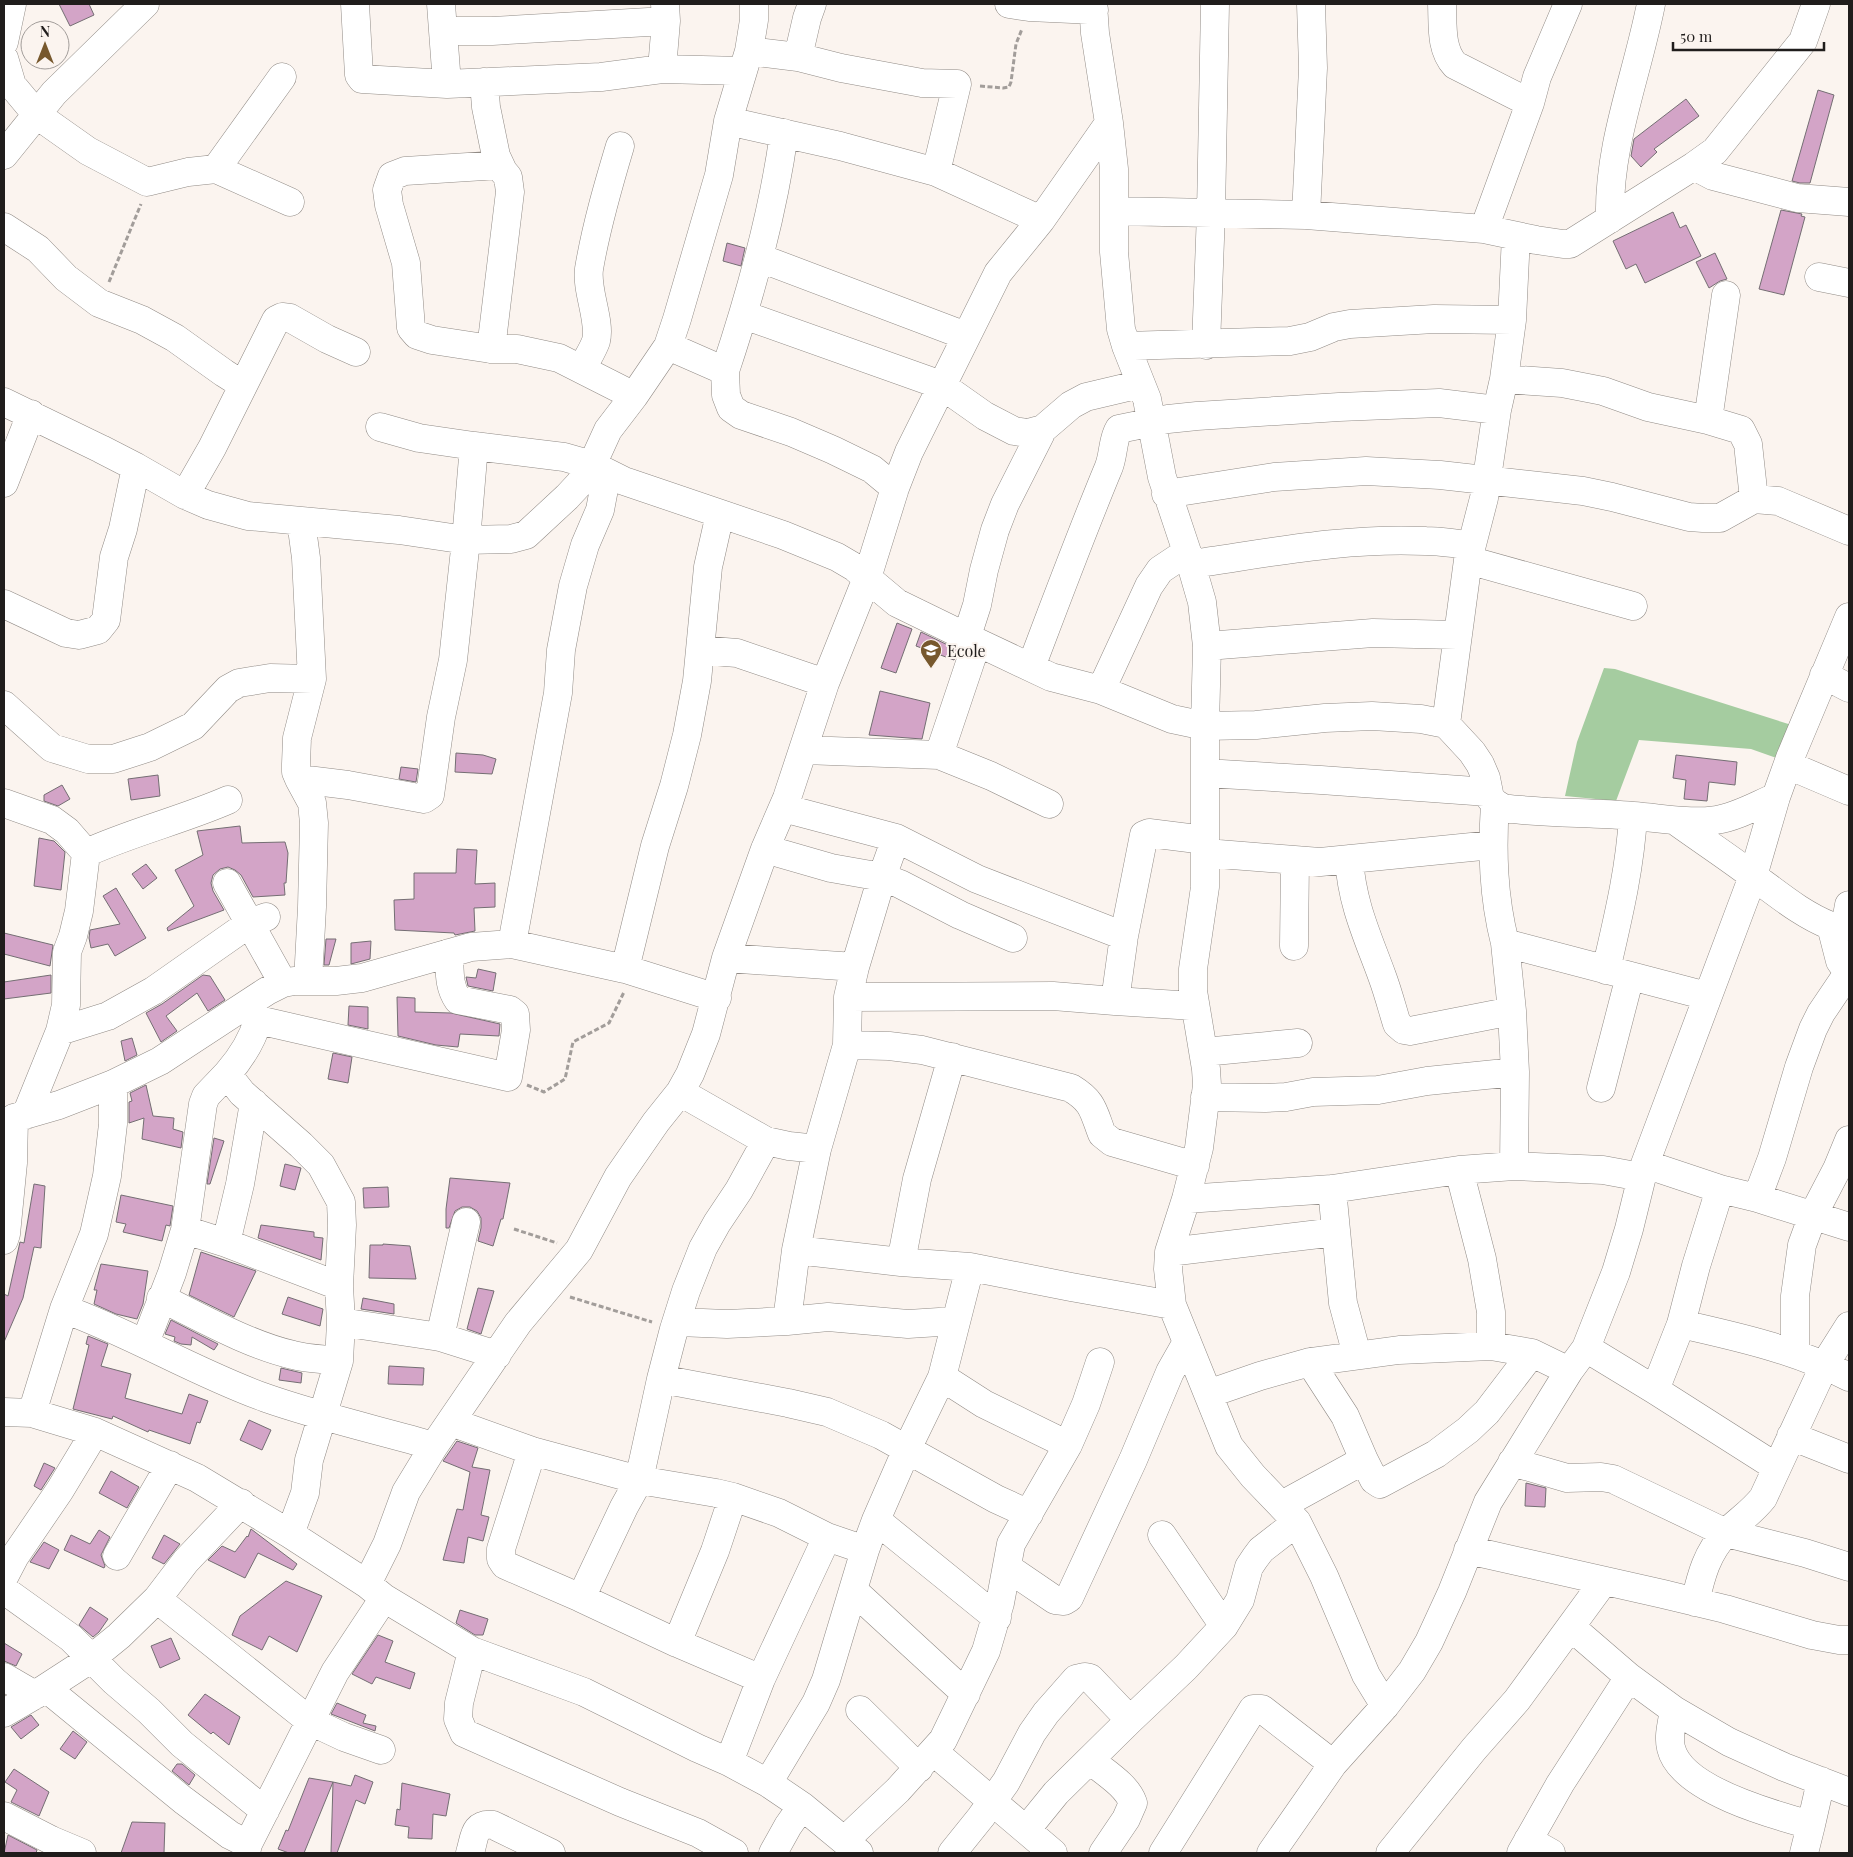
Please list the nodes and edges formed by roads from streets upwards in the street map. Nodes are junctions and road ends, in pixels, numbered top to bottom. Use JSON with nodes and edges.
{"nodes":[{"id":1,"x":12,"y":4,"type":"edge"},
{"id":2,"x":145,"y":4,"type":"edge"},
{"id":3,"x":355,"y":4,"type":"edge"},
{"id":4,"x":441,"y":4,"type":"edge"},
{"id":5,"x":754,"y":4,"type":"edge"},
{"id":6,"x":812,"y":4,"type":"edge"},
{"id":7,"x":1215,"y":4,"type":"edge"},
{"id":8,"x":1311,"y":4,"type":"edge"},
{"id":9,"x":1442,"y":4,"type":"edge"},
{"id":10,"x":1568,"y":4,"type":"edge"},
{"id":11,"x":1651,"y":4,"type":"edge"},
{"id":12,"x":1816,"y":4,"type":"edge"},
{"id":13,"x":1019,"y":5,"type":"edge"},
{"id":14,"x":1094,"y":7,"type":"edge"},
{"id":15,"x":665,"y":12,"type":"edge"},
{"id":16,"x":443,"y":31,"type":"junction"},
{"id":17,"x":4,"y":42,"type":"edge"},
{"id":18,"x":798,"y":57,"type":"junction"},
{"id":19,"x":4,"y":58,"type":"edge"},
{"id":20,"x":745,"y":61,"type":"junction"},
{"id":21,"x":662,"y":69,"type":"junction"},
{"id":22,"x":282,"y":77,"type":"dead end"},
{"id":23,"x":484,"y":82,"type":"junction"},
{"id":24,"x":447,"y":84,"type":"junction"},
{"id":25,"x":1530,"y":103,"type":"junction"},
{"id":26,"x":38,"y":115,"type":"junction"},
{"id":27,"x":728,"y":121,"type":"junction"},
{"id":28,"x":1108,"y":123,"type":"junction"},
{"id":29,"x":784,"y":133,"type":"junction"},
{"id":30,"x":620,"y":146,"type":"dead end"},
{"id":31,"x":4,"y":155,"type":"edge"},
{"id":32,"x":500,"y":165,"type":"junction"},
{"id":33,"x":1694,"y":166,"type":"junction"},
{"id":34,"x":216,"y":169,"type":"junction"},
{"id":35,"x":936,"y":172,"type":"junction"},
{"id":36,"x":290,"y":202,"type":"dead end"},
{"id":37,"x":1849,"y":202,"type":"edge"},
{"id":38,"x":1115,"y":211,"type":"junction"},
{"id":39,"x":1211,"y":213,"type":"junction"},
{"id":40,"x":1306,"y":215,"type":"junction"},
{"id":41,"x":1610,"y":219,"type":"junction"},
{"id":42,"x":1041,"y":220,"type":"junction"},
{"id":43,"x":4,"y":227,"type":"edge"},
{"id":44,"x":1484,"y":229,"type":"junction"},
{"id":45,"x":1516,"y":236,"type":"junction"},
{"id":46,"x":760,"y":258,"type":"junction"},
{"id":47,"x":1819,"y":277,"type":"dead end"},
{"id":48,"x":1849,"y":283,"type":"edge"},
{"id":49,"x":1726,"y":295,"type":"dead end"},
{"id":50,"x":744,"y":315,"type":"junction"},
{"id":51,"x":1512,"y":320,"type":"junction"},
{"id":52,"x":966,"y":336,"type":"junction"},
{"id":53,"x":1206,"y":345,"type":"junction"},
{"id":54,"x":668,"y":346,"type":"junction"},
{"id":55,"x":1126,"y":346,"type":"junction"},
{"id":56,"x":491,"y":349,"type":"junction"},
{"id":57,"x":356,"y":352,"type":"dead end"},
{"id":58,"x":582,"y":369,"type":"junction"},
{"id":59,"x":725,"y":371,"type":"junction"},
{"id":60,"x":1504,"y":379,"type":"junction"},
{"id":61,"x":1141,"y":384,"type":"junction"},
{"id":62,"x":243,"y":385,"type":"junction"},
{"id":63,"x":941,"y":385,"type":"junction"},
{"id":64,"x":634,"y":396,"type":"junction"},
{"id":65,"x":4,"y":402,"type":"edge"},
{"id":66,"x":1497,"y":410,"type":"junction"},
{"id":67,"x":31,"y":414,"type":"junction"},
{"id":68,"x":1708,"y":420,"type":"junction"},
{"id":69,"x":1152,"y":422,"type":"junction"},
{"id":70,"x":380,"y":427,"type":"dead end"},
{"id":71,"x":1043,"y":429,"type":"junction"},
{"id":72,"x":474,"y":446,"type":"junction"},
{"id":73,"x":136,"y":467,"type":"junction"},
{"id":74,"x":600,"y":469,"type":"junction"},
{"id":75,"x":1487,"y":480,"type":"junction"},
{"id":76,"x":4,"y":483,"type":"edge"},
{"id":77,"x":895,"y":488,"type":"junction"},
{"id":78,"x":1166,"y":494,"type":"junction"},
{"id":79,"x":185,"y":495,"type":"junction"},
{"id":80,"x":1754,"y":499,"type":"junction"},
{"id":81,"x":720,"y":514,"type":"junction"},
{"id":82,"x":301,"y":521,"type":"junction"},
{"id":83,"x":1849,"y":531,"type":"edge"},
{"id":84,"x":466,"y":540,"type":"junction"},
{"id":85,"x":1470,"y":553,"type":"junction"},
{"id":86,"x":1189,"y":558,"type":"junction"},
{"id":87,"x":867,"y":578,"type":"junction"},
{"id":88,"x":4,"y":604,"type":"edge"},
{"id":89,"x":1633,"y":606,"type":"dead end"},
{"id":90,"x":1849,"y":617,"type":"edge"},
{"id":91,"x":1457,"y":635,"type":"junction"},
{"id":92,"x":972,"y":639,"type":"junction"},
{"id":93,"x":1207,"y":646,"type":"junction"},
{"id":94,"x":700,"y":650,"type":"junction"},
{"id":95,"x":1031,"y":667,"type":"junction"},
{"id":96,"x":1824,"y":675,"type":"junction"},
{"id":97,"x":312,"y":679,"type":"junction"},
{"id":98,"x":825,"y":683,"type":"junction"},
{"id":99,"x":1849,"y":688,"type":"edge"},
{"id":100,"x":1101,"y":690,"type":"junction"},
{"id":101,"x":4,"y":705,"type":"edge"},
{"id":102,"x":1446,"y":724,"type":"junction"},
{"id":103,"x":1205,"y":726,"type":"junction"},
{"id":104,"x":804,"y":750,"type":"junction"},
{"id":105,"x":939,"y":755,"type":"junction"},
{"id":106,"x":1788,"y":765,"type":"junction"},
{"id":107,"x":1204,"y":773,"type":"junction"},
{"id":108,"x":299,"y":779,"type":"junction"},
{"id":109,"x":1849,"y":791,"type":"edge"},
{"id":110,"x":1776,"y":797,"type":"junction"},
{"id":111,"x":1491,"y":798,"type":"junction"},
{"id":112,"x":228,"y":800,"type":"dead end"},
{"id":113,"x":4,"y":803,"type":"edge"},
{"id":114,"x":1049,"y":804,"type":"dead end"},
{"id":115,"x":783,"y":808,"type":"junction"},
{"id":116,"x":1633,"y":816,"type":"junction"},
{"id":117,"x":1677,"y":822,"type":"junction"},
{"id":118,"x":896,"y":838,"type":"junction"},
{"id":119,"x":1492,"y":845,"type":"junction"},
{"id":120,"x":1206,"y":846,"type":"junction"},
{"id":121,"x":765,"y":849,"type":"junction"},
{"id":122,"x":86,"y":853,"type":"junction"},
{"id":123,"x":1349,"y":859,"type":"junction"},
{"id":124,"x":1295,"y":860,"type":"junction"},
{"id":125,"x":1753,"y":876,"type":"junction"},
{"id":126,"x":882,"y":877,"type":"junction"},
{"id":127,"x":227,"y":883,"type":"dead end"},
{"id":128,"x":258,"y":920,"type":"junction"},
{"id":129,"x":1844,"y":922,"type":"edge"},
{"id":130,"x":1124,"y":936,"type":"junction"},
{"id":131,"x":1013,"y":938,"type":"dead end"},
{"id":132,"x":1505,"y":943,"type":"junction"},
{"id":133,"x":512,"y":944,"type":"junction"},
{"id":134,"x":1294,"y":946,"type":"dead end"},
{"id":135,"x":449,"y":953,"type":"junction"},
{"id":136,"x":726,"y":958,"type":"junction"},
{"id":137,"x":854,"y":967,"type":"junction"},
{"id":138,"x":630,"y":970,"type":"junction"},
{"id":139,"x":1618,"y":973,"type":"junction"},
{"id":140,"x":1848,"y":973,"type":"edge"},
{"id":141,"x":295,"y":982,"type":"junction"},
{"id":142,"x":1707,"y":996,"type":"junction"},
{"id":143,"x":848,"y":997,"type":"junction"},
{"id":144,"x":717,"y":998,"type":"junction"},
{"id":145,"x":1115,"y":1001,"type":"junction"},
{"id":146,"x":1194,"y":1006,"type":"junction"},
{"id":147,"x":1512,"y":1011,"type":"junction"},
{"id":148,"x":252,"y":1012,"type":"junction"},
{"id":149,"x":60,"y":1031,"type":"junction"},
{"id":150,"x":1298,"y":1043,"type":"dead end"},
{"id":151,"x":847,"y":1045,"type":"junction"},
{"id":152,"x":1204,"y":1052,"type":"junction"},
{"id":153,"x":952,"y":1057,"type":"junction"},
{"id":154,"x":1515,"y":1072,"type":"junction"},
{"id":155,"x":226,"y":1074,"type":"junction"},
{"id":156,"x":113,"y":1084,"type":"junction"},
{"id":157,"x":1601,"y":1088,"type":"dead end"},
{"id":158,"x":680,"y":1092,"type":"junction"},
{"id":159,"x":1205,"y":1097,"type":"junction"},
{"id":160,"x":254,"y":1103,"type":"junction"},
{"id":161,"x":14,"y":1119,"type":"edge"},
{"id":162,"x":1849,"y":1140,"type":"edge"},
{"id":163,"x":766,"y":1141,"type":"junction"},
{"id":164,"x":817,"y":1149,"type":"junction"},
{"id":165,"x":1195,"y":1166,"type":"junction"},
{"id":166,"x":1514,"y":1166,"type":"junction"},
{"id":167,"x":1459,"y":1170,"type":"junction"},
{"id":168,"x":1643,"y":1170,"type":"junction"},
{"id":169,"x":1332,"y":1189,"type":"junction"},
{"id":170,"x":1720,"y":1189,"type":"junction"},
{"id":171,"x":1757,"y":1198,"type":"junction"},
{"id":172,"x":1186,"y":1199,"type":"junction"},
{"id":173,"x":1813,"y":1215,"type":"junction"},
{"id":174,"x":466,"y":1222,"type":"dead end"},
{"id":175,"x":1849,"y":1227,"type":"edge"},
{"id":176,"x":185,"y":1230,"type":"junction"},
{"id":177,"x":1336,"y":1232,"type":"junction"},
{"id":178,"x":4,"y":1240,"type":"edge"},
{"id":179,"x":226,"y":1243,"type":"junction"},
{"id":180,"x":796,"y":1250,"type":"junction"},
{"id":181,"x":1169,"y":1252,"type":"junction"},
{"id":182,"x":901,"y":1262,"type":"junction"},
{"id":183,"x":970,"y":1267,"type":"junction"},
{"id":184,"x":339,"y":1286,"type":"junction"},
{"id":185,"x":161,"y":1298,"type":"junction"},
{"id":186,"x":1172,"y":1305,"type":"junction"},
{"id":187,"x":64,"y":1309,"type":"junction"},
{"id":188,"x":787,"y":1321,"type":"junction"},
{"id":189,"x":956,"y":1321,"type":"junction"},
{"id":190,"x":341,"y":1322,"type":"junction"},
{"id":191,"x":1681,"y":1324,"type":"junction"},
{"id":192,"x":676,"y":1325,"type":"junction"},
{"id":193,"x":1849,"y":1326,"type":"edge"},
{"id":194,"x":440,"y":1337,"type":"junction"},
{"id":195,"x":1186,"y":1342,"type":"junction"},
{"id":196,"x":145,"y":1343,"type":"junction"},
{"id":197,"x":1491,"y":1346,"type":"junction"},
{"id":198,"x":1586,"y":1348,"type":"junction"},
{"id":199,"x":1532,"y":1353,"type":"junction"},
{"id":200,"x":1795,"y":1353,"type":"junction"},
{"id":201,"x":497,"y":1355,"type":"junction"},
{"id":202,"x":1357,"y":1355,"type":"junction"},
{"id":203,"x":339,"y":1361,"type":"junction"},
{"id":204,"x":1100,"y":1362,"type":"dead end"},
{"id":205,"x":1310,"y":1362,"type":"junction"},
{"id":206,"x":1825,"y":1364,"type":"junction"},
{"id":207,"x":1569,"y":1371,"type":"junction"},
{"id":208,"x":942,"y":1377,"type":"junction"},
{"id":209,"x":1849,"y":1377,"type":"edge"},
{"id":210,"x":661,"y":1379,"type":"junction"},
{"id":211,"x":1655,"y":1390,"type":"junction"},
{"id":212,"x":1208,"y":1394,"type":"junction"},
{"id":213,"x":4,"y":1412,"type":"edge"},
{"id":214,"x":32,"y":1413,"type":"junction"},
{"id":215,"x":323,"y":1415,"type":"junction"},
{"id":216,"x":451,"y":1422,"type":"junction"},
{"id":217,"x":95,"y":1432,"type":"junction"},
{"id":218,"x":1791,"y":1436,"type":"junction"},
{"id":219,"x":1068,"y":1445,"type":"junction"},
{"id":220,"x":434,"y":1446,"type":"junction"},
{"id":221,"x":907,"y":1449,"type":"junction"},
{"id":222,"x":532,"y":1451,"type":"junction"},
{"id":223,"x":1849,"y":1459,"type":"edge"},
{"id":224,"x":1364,"y":1460,"type":"junction"},
{"id":225,"x":1512,"y":1462,"type":"junction"},
{"id":226,"x":170,"y":1465,"type":"junction"},
{"id":227,"x":1776,"y":1467,"type":"junction"},
{"id":228,"x":639,"y":1480,"type":"junction"},
{"id":229,"x":733,"y":1497,"type":"junction"},
{"id":230,"x":241,"y":1503,"type":"junction"},
{"id":231,"x":1289,"y":1513,"type":"junction"},
{"id":232,"x":1029,"y":1514,"type":"junction"},
{"id":233,"x":876,"y":1520,"type":"junction"},
{"id":234,"x":1726,"y":1533,"type":"junction"},
{"id":235,"x":290,"y":1534,"type":"junction"},
{"id":236,"x":1162,"y":1535,"type":"dead end"},
{"id":237,"x":827,"y":1537,"type":"junction"},
{"id":238,"x":865,"y":1550,"type":"junction"},
{"id":239,"x":1468,"y":1550,"type":"junction"},
{"id":240,"x":117,"y":1556,"type":"dead end"},
{"id":241,"x":1849,"y":1567,"type":"edge"},
{"id":242,"x":1008,"y":1568,"type":"junction"},
{"id":243,"x":4,"y":1577,"type":"edge"},
{"id":244,"x":1604,"y":1581,"type":"junction"},
{"id":245,"x":4,"y":1590,"type":"edge"},
{"id":246,"x":376,"y":1591,"type":"junction"},
{"id":247,"x":854,"y":1591,"type":"junction"},
{"id":248,"x":580,"y":1598,"type":"junction"},
{"id":249,"x":157,"y":1599,"type":"junction"},
{"id":250,"x":1694,"y":1602,"type":"junction"},
{"id":251,"x":997,"y":1618,"type":"junction"},
{"id":252,"x":1224,"y":1626,"type":"junction"},
{"id":253,"x":1571,"y":1627,"type":"junction"},
{"id":254,"x":1849,"y":1640,"type":"edge"},
{"id":255,"x":677,"y":1643,"type":"junction"},
{"id":256,"x":472,"y":1651,"type":"junction"},
{"id":257,"x":92,"y":1658,"type":"junction"},
{"id":258,"x":4,"y":1677,"type":"edge"},
{"id":259,"x":1629,"y":1677,"type":"junction"},
{"id":260,"x":762,"y":1679,"type":"junction"},
{"id":261,"x":40,"y":1692,"type":"junction"},
{"id":262,"x":966,"y":1694,"type":"junction"},
{"id":263,"x":1385,"y":1706,"type":"junction"},
{"id":264,"x":860,"y":1710,"type":"dead end"},
{"id":265,"x":1674,"y":1710,"type":"junction"},
{"id":266,"x":4,"y":1714,"type":"edge"},
{"id":267,"x":1130,"y":1720,"type":"junction"},
{"id":268,"x":310,"y":1721,"type":"junction"},
{"id":269,"x":381,"y":1750,"type":"dead end"},
{"id":270,"x":926,"y":1760,"type":"junction"},
{"id":271,"x":1090,"y":1760,"type":"junction"},
{"id":272,"x":729,"y":1762,"type":"junction"},
{"id":273,"x":1333,"y":1764,"type":"junction"},
{"id":274,"x":1821,"y":1781,"type":"junction"},
{"id":275,"x":768,"y":1783,"type":"junction"},
{"id":276,"x":1849,"y":1792,"type":"edge"},
{"id":277,"x":992,"y":1801,"type":"junction"},
{"id":278,"x":802,"y":1806,"type":"junction"},
{"id":279,"x":265,"y":1811,"type":"junction"},
{"id":280,"x":4,"y":1816,"type":"edge"},
{"id":281,"x":1811,"y":1825,"type":"junction"},
{"id":282,"x":1026,"y":1830,"type":"junction"},
{"id":283,"x":247,"y":1848,"type":"edge"},
{"id":284,"x":853,"y":1849,"type":"edge"},
{"id":285,"x":1533,"y":1849,"type":"edge"},
{"id":286,"x":82,"y":1853,"type":"edge"},
{"id":287,"x":470,"y":1853,"type":"edge"},
{"id":288,"x":551,"y":1853,"type":"edge"},
{"id":289,"x":734,"y":1853,"type":"edge"},
{"id":290,"x":772,"y":1853,"type":"edge"},
{"id":291,"x":952,"y":1853,"type":"edge"},
{"id":292,"x":1053,"y":1853,"type":"edge"},
{"id":293,"x":1103,"y":1853,"type":"edge"},
{"id":294,"x":1163,"y":1853,"type":"edge"},
{"id":295,"x":1271,"y":1853,"type":"edge"},
{"id":296,"x":1390,"y":1853,"type":"edge"},
{"id":297,"x":1804,"y":1853,"type":"edge"}],
"edges":[{"from":1,"to":17,"type":"street"},
{"from":2,"to":26,"type":"street"},
{"from":3,"to":24,"type":"street"},
{"from":4,"to":16,"type":"street"},
{"from":5,"to":20,"type":"street"},
{"from":6,"to":18,"type":"street"},
{"from":7,"to":39,"type":"street"},
{"from":8,"to":40,"type":"street"},
{"from":9,"to":25,"type":"street"},
{"from":10,"to":25,"type":"street"},
{"from":11,"to":41,"type":"street"},
{"from":12,"to":33,"type":"street"},
{"from":13,"to":14,"type":"street"},
{"from":14,"to":28,"type":"street"},
{"from":15,"to":16,"type":"street"},
{"from":15,"to":21,"type":"street"},
{"from":16,"to":24,"type":"street"},
{"from":18,"to":20,"type":"street"},
{"from":18,"to":35,"type":"street"},
{"from":19,"to":26,"type":"street"},
{"from":20,"to":21,"type":"street"},
{"from":20,"to":27,"type":"street"},
{"from":21,"to":23,"type":"street"},
{"from":22,"to":34,"type":"street"},
{"from":23,"to":24,"type":"street"},
{"from":23,"to":32,"type":"street"},
{"from":25,"to":44,"type":"street"},
{"from":26,"to":31,"type":"street"},
{"from":26,"to":34,"type":"street"},
{"from":27,"to":29,"type":"street"},
{"from":27,"to":54,"type":"street"},
{"from":28,"to":38,"type":"street"},
{"from":28,"to":42,"type":"street"},
{"from":29,"to":35,"type":"street"},
{"from":29,"to":46,"type":"street"},
{"from":30,"to":58,"type":"street"},
{"from":32,"to":56,"type":"street"},
{"from":32,"to":56,"type":"street"},
{"from":33,"to":37,"type":"street"},
{"from":33,"to":41,"type":"street"},
{"from":34,"to":36,"type":"street"},
{"from":35,"to":42,"type":"street"},
{"from":38,"to":39,"type":"street"},
{"from":38,"to":55,"type":"street"},
{"from":39,"to":40,"type":"street"},
{"from":39,"to":53,"type":"street"},
{"from":40,"to":44,"type":"street"},
{"from":41,"to":45,"type":"street"},
{"from":42,"to":52,"type":"street"},
{"from":43,"to":62,"type":"street"},
{"from":44,"to":45,"type":"street"},
{"from":45,"to":51,"type":"street"},
{"from":46,"to":50,"type":"street"},
{"from":46,"to":52,"type":"street"},
{"from":47,"to":48,"type":"street"},
{"from":49,"to":68,"type":"street"},
{"from":50,"to":59,"type":"street"},
{"from":50,"to":63,"type":"street"},
{"from":51,"to":53,"type":"street"},
{"from":51,"to":60,"type":"street"},
{"from":52,"to":63,"type":"street"},
{"from":53,"to":55,"type":"street"},
{"from":54,"to":59,"type":"street"},
{"from":54,"to":64,"type":"street"},
{"from":55,"to":61,"type":"street"},
{"from":56,"to":58,"type":"street"},
{"from":57,"to":62,"type":"street"},
{"from":58,"to":64,"type":"street"},
{"from":59,"to":77,"type":"street"},
{"from":60,"to":66,"type":"street"},
{"from":60,"to":68,"type":"street"},
{"from":61,"to":69,"type":"street"},
{"from":61,"to":71,"type":"street"},
{"from":62,"to":79,"type":"street"},
{"from":63,"to":71,"type":"street"},
{"from":63,"to":77,"type":"street"},
{"from":64,"to":74,"type":"street"},
{"from":65,"to":67,"type":"street"},
{"from":66,"to":69,"type":"street"},
{"from":66,"to":75,"type":"street"},
{"from":67,"to":73,"type":"street"},
{"from":67,"to":76,"type":"street"},
{"from":68,"to":80,"type":"street"},
{"from":69,"to":78,"type":"street"},
{"from":69,"to":95,"type":"street"},
{"from":70,"to":72,"type":"street"},
{"from":71,"to":92,"type":"street"},
{"from":72,"to":74,"type":"street"},
{"from":72,"to":84,"type":"street"},
{"from":73,"to":79,"type":"street"},
{"from":73,"to":88,"type":"street"},
{"from":74,"to":81,"type":"street"},
{"from":74,"to":84,"type":"street"},
{"from":74,"to":133,"type":"street"},
{"from":75,"to":78,"type":"street"},
{"from":75,"to":80,"type":"street"},
{"from":75,"to":85,"type":"street"},
{"from":77,"to":87,"type":"street"},
{"from":78,"to":86,"type":"street"},
{"from":79,"to":82,"type":"street"},
{"from":80,"to":83,"type":"street"},
{"from":81,"to":87,"type":"street"},
{"from":81,"to":94,"type":"street"},
{"from":82,"to":84,"type":"street"},
{"from":82,"to":97,"type":"street"},
{"from":84,"to":108,"type":"street"},
{"from":85,"to":86,"type":"street"},
{"from":85,"to":89,"type":"street"},
{"from":85,"to":91,"type":"street"},
{"from":86,"to":93,"type":"street"},
{"from":86,"to":100,"type":"street"},
{"from":87,"to":92,"type":"street"},
{"from":87,"to":98,"type":"street"},
{"from":90,"to":96,"type":"street"},
{"from":91,"to":93,"type":"street"},
{"from":91,"to":102,"type":"street"},
{"from":92,"to":95,"type":"street"},
{"from":92,"to":105,"type":"street"},
{"from":93,"to":103,"type":"street"},
{"from":94,"to":98,"type":"street"},
{"from":94,"to":138,"type":"street"},
{"from":95,"to":100,"type":"street"},
{"from":96,"to":99,"type":"street"},
{"from":96,"to":106,"type":"street"},
{"from":97,"to":101,"type":"street"},
{"from":97,"to":108,"type":"street"},
{"from":98,"to":104,"type":"street"},
{"from":100,"to":103,"type":"street"},
{"from":102,"to":103,"type":"street"},
{"from":102,"to":111,"type":"street"},
{"from":103,"to":107,"type":"street"},
{"from":104,"to":105,"type":"street"},
{"from":104,"to":115,"type":"street"},
{"from":105,"to":114,"type":"street"},
{"from":106,"to":109,"type":"street"},
{"from":106,"to":110,"type":"street"},
{"from":107,"to":111,"type":"street"},
{"from":107,"to":120,"type":"street"},
{"from":108,"to":141,"type":"street"},
{"from":110,"to":117,"type":"street"},
{"from":110,"to":125,"type":"street"},
{"from":111,"to":116,"type":"street"},
{"from":111,"to":119,"type":"street"},
{"from":112,"to":122,"type":"street"},
{"from":113,"to":122,"type":"street"},
{"from":115,"to":118,"type":"street"},
{"from":115,"to":121,"type":"street"},
{"from":116,"to":117,"type":"street"},
{"from":116,"to":139,"type":"street"},
{"from":117,"to":125,"type":"street"},
{"from":118,"to":126,"type":"street"},
{"from":118,"to":130,"type":"street"},
{"from":119,"to":123,"type":"street"},
{"from":119,"to":132,"type":"street"},
{"from":120,"to":124,"type":"street"},
{"from":120,"to":130,"type":"street"},
{"from":120,"to":146,"type":"street"},
{"from":121,"to":126,"type":"street"},
{"from":121,"to":136,"type":"street"},
{"from":122,"to":149,"type":"street"},
{"from":123,"to":124,"type":"street"},
{"from":123,"to":147,"type":"street"},
{"from":124,"to":134,"type":"street"},
{"from":125,"to":129,"type":"street"},
{"from":125,"to":142,"type":"street"},
{"from":126,"to":131,"type":"street"},
{"from":126,"to":137,"type":"street"},
{"from":127,"to":128,"type":"street"},
{"from":128,"to":141,"type":"street"},
{"from":128,"to":149,"type":"street"},
{"from":129,"to":140,"type":"street"},
{"from":130,"to":145,"type":"street"},
{"from":132,"to":139,"type":"street"},
{"from":132,"to":147,"type":"street"},
{"from":133,"to":135,"type":"street"},
{"from":133,"to":138,"type":"street"},
{"from":135,"to":141,"type":"street"},
{"from":135,"to":148,"type":"street"},
{"from":136,"to":137,"type":"street"},
{"from":136,"to":144,"type":"street"},
{"from":137,"to":143,"type":"street"},
{"from":138,"to":144,"type":"street"},
{"from":139,"to":142,"type":"street"},
{"from":139,"to":157,"type":"street"},
{"from":140,"to":171,"type":"street"},
{"from":141,"to":148,"type":"street"},
{"from":142,"to":168,"type":"street"},
{"from":143,"to":145,"type":"street"},
{"from":143,"to":151,"type":"street"},
{"from":144,"to":158,"type":"street"},
{"from":145,"to":146,"type":"street"},
{"from":146,"to":152,"type":"street"},
{"from":147,"to":154,"type":"street"},
{"from":148,"to":155,"type":"street"},
{"from":148,"to":156,"type":"street"},
{"from":149,"to":161,"type":"street"},
{"from":150,"to":152,"type":"street"},
{"from":151,"to":153,"type":"street"},
{"from":151,"to":164,"type":"street"},
{"from":152,"to":159,"type":"street"},
{"from":153,"to":165,"type":"street"},
{"from":153,"to":182,"type":"street"},
{"from":154,"to":159,"type":"street"},
{"from":154,"to":166,"type":"street"},
{"from":155,"to":160,"type":"street"},
{"from":155,"to":176,"type":"street"},
{"from":156,"to":161,"type":"street"},
{"from":156,"to":187,"type":"street"},
{"from":158,"to":163,"type":"street"},
{"from":158,"to":201,"type":"street"},
{"from":159,"to":165,"type":"street"},
{"from":160,"to":179,"type":"street"},
{"from":160,"to":184,"type":"street"},
{"from":161,"to":178,"type":"street"},
{"from":162,"to":173,"type":"street"},
{"from":163,"to":164,"type":"street"},
{"from":163,"to":192,"type":"street"},
{"from":164,"to":180,"type":"street"},
{"from":165,"to":172,"type":"street"},
{"from":166,"to":167,"type":"street"},
{"from":166,"to":168,"type":"street"},
{"from":167,"to":169,"type":"street"},
{"from":167,"to":197,"type":"street"},
{"from":168,"to":170,"type":"street"},
{"from":168,"to":198,"type":"street"},
{"from":169,"to":172,"type":"street"},
{"from":169,"to":177,"type":"street"},
{"from":170,"to":171,"type":"street"},
{"from":170,"to":191,"type":"street"},
{"from":171,"to":173,"type":"street"},
{"from":172,"to":181,"type":"street"},
{"from":173,"to":175,"type":"street"},
{"from":173,"to":200,"type":"street"},
{"from":174,"to":194,"type":"street"},
{"from":176,"to":179,"type":"street"},
{"from":176,"to":185,"type":"street"},
{"from":177,"to":181,"type":"street"},
{"from":177,"to":202,"type":"street"},
{"from":179,"to":184,"type":"street"},
{"from":180,"to":182,"type":"street"},
{"from":180,"to":188,"type":"street"},
{"from":181,"to":186,"type":"street"},
{"from":182,"to":183,"type":"street"},
{"from":183,"to":186,"type":"street"},
{"from":183,"to":189,"type":"street"},
{"from":184,"to":190,"type":"street"},
{"from":185,"to":196,"type":"street"},
{"from":185,"to":203,"type":"street"},
{"from":186,"to":195,"type":"street"},
{"from":187,"to":196,"type":"street"},
{"from":187,"to":214,"type":"street"},
{"from":188,"to":189,"type":"street"},
{"from":188,"to":192,"type":"street"},
{"from":189,"to":208,"type":"street"},
{"from":190,"to":194,"type":"street"},
{"from":190,"to":203,"type":"street"},
{"from":191,"to":200,"type":"street"},
{"from":191,"to":211,"type":"street"},
{"from":192,"to":210,"type":"street"},
{"from":193,"to":206,"type":"street"},
{"from":194,"to":201,"type":"street"},
{"from":195,"to":212,"type":"street"},
{"from":195,"to":242,"type":"street"},
{"from":196,"to":215,"type":"street"},
{"from":197,"to":199,"type":"street"},
{"from":197,"to":202,"type":"street"},
{"from":198,"to":207,"type":"street"},
{"from":198,"to":211,"type":"street"},
{"from":199,"to":207,"type":"street"},
{"from":199,"to":224,"type":"street"},
{"from":200,"to":206,"type":"street"},
{"from":201,"to":216,"type":"street"},
{"from":202,"to":205,"type":"street"},
{"from":203,"to":215,"type":"street"},
{"from":204,"to":219,"type":"street"},
{"from":205,"to":212,"type":"street"},
{"from":205,"to":224,"type":"street"},
{"from":206,"to":209,"type":"street"},
{"from":206,"to":218,"type":"street"},
{"from":207,"to":225,"type":"street"},
{"from":208,"to":219,"type":"street"},
{"from":208,"to":221,"type":"street"},
{"from":210,"to":221,"type":"street"},
{"from":210,"to":228,"type":"street"},
{"from":211,"to":227,"type":"street"},
{"from":212,"to":231,"type":"street"},
{"from":213,"to":214,"type":"street"},
{"from":214,"to":217,"type":"street"},
{"from":215,"to":220,"type":"street"},
{"from":215,"to":235,"type":"street"},
{"from":216,"to":220,"type":"street"},
{"from":216,"to":222,"type":"street"},
{"from":217,"to":226,"type":"street"},
{"from":217,"to":243,"type":"street"},
{"from":218,"to":223,"type":"street"},
{"from":218,"to":227,"type":"street"},
{"from":219,"to":232,"type":"street"},
{"from":220,"to":246,"type":"street"},
{"from":221,"to":232,"type":"street"},
{"from":221,"to":233,"type":"street"},
{"from":222,"to":228,"type":"street"},
{"from":222,"to":248,"type":"street"},
{"from":224,"to":231,"type":"street"},
{"from":225,"to":234,"type":"street"},
{"from":225,"to":239,"type":"street"},
{"from":226,"to":230,"type":"street"},
{"from":226,"to":240,"type":"street"},
{"from":227,"to":234,"type":"street"},
{"from":228,"to":229,"type":"street"},
{"from":228,"to":248,"type":"street"},
{"from":229,"to":237,"type":"street"},
{"from":229,"to":255,"type":"street"},
{"from":230,"to":235,"type":"street"},
{"from":230,"to":249,"type":"street"},
{"from":231,"to":252,"type":"street"},
{"from":231,"to":263,"type":"street"},
{"from":232,"to":242,"type":"street"},
{"from":233,"to":238,"type":"street"},
{"from":233,"to":251,"type":"street"},
{"from":234,"to":241,"type":"street"},
{"from":234,"to":250,"type":"street"},
{"from":235,"to":246,"type":"street"},
{"from":236,"to":252,"type":"street"},
{"from":237,"to":238,"type":"street"},
{"from":237,"to":260,"type":"street"},
{"from":238,"to":247,"type":"street"},
{"from":239,"to":244,"type":"street"},
{"from":239,"to":263,"type":"street"},
{"from":242,"to":251,"type":"street"},
{"from":244,"to":250,"type":"street"},
{"from":244,"to":253,"type":"street"},
{"from":245,"to":257,"type":"street"},
{"from":246,"to":256,"type":"street"},
{"from":246,"to":268,"type":"street"},
{"from":247,"to":262,"type":"street"},
{"from":247,"to":275,"type":"street"},
{"from":248,"to":255,"type":"street"},
{"from":249,"to":257,"type":"street"},
{"from":249,"to":268,"type":"street"},
{"from":250,"to":254,"type":"street"},
{"from":251,"to":262,"type":"street"},
{"from":252,"to":267,"type":"street"},
{"from":253,"to":259,"type":"street"},
{"from":253,"to":296,"type":"street"},
{"from":255,"to":260,"type":"street"},
{"from":256,"to":272,"type":"street"},
{"from":256,"to":289,"type":"street"},
{"from":257,"to":261,"type":"street"},
{"from":257,"to":279,"type":"street"},
{"from":258,"to":261,"type":"street"},
{"from":259,"to":265,"type":"street"},
{"from":259,"to":285,"type":"street"},
{"from":260,"to":272,"type":"street"},
{"from":261,"to":266,"type":"street"},
{"from":261,"to":283,"type":"street"},
{"from":262,"to":270,"type":"street"},
{"from":263,"to":273,"type":"street"},
{"from":264,"to":270,"type":"street"},
{"from":265,"to":274,"type":"street"},
{"from":265,"to":281,"type":"street"},
{"from":267,"to":271,"type":"street"},
{"from":267,"to":277,"type":"street"},
{"from":268,"to":269,"type":"street"},
{"from":268,"to":279,"type":"street"},
{"from":270,"to":277,"type":"street"},
{"from":270,"to":284,"type":"street"},
{"from":271,"to":282,"type":"street"},
{"from":271,"to":293,"type":"street"},
{"from":272,"to":275,"type":"street"},
{"from":273,"to":294,"type":"street"},
{"from":273,"to":295,"type":"street"},
{"from":274,"to":276,"type":"street"},
{"from":274,"to":281,"type":"street"},
{"from":275,"to":278,"type":"street"},
{"from":277,"to":282,"type":"street"},
{"from":277,"to":291,"type":"street"},
{"from":278,"to":284,"type":"street"},
{"from":278,"to":290,"type":"street"},
{"from":279,"to":283,"type":"street"},
{"from":280,"to":286,"type":"street"},
{"from":281,"to":297,"type":"street"},
{"from":282,"to":292,"type":"street"},
{"from":287,"to":288,"type":"street"}]}
